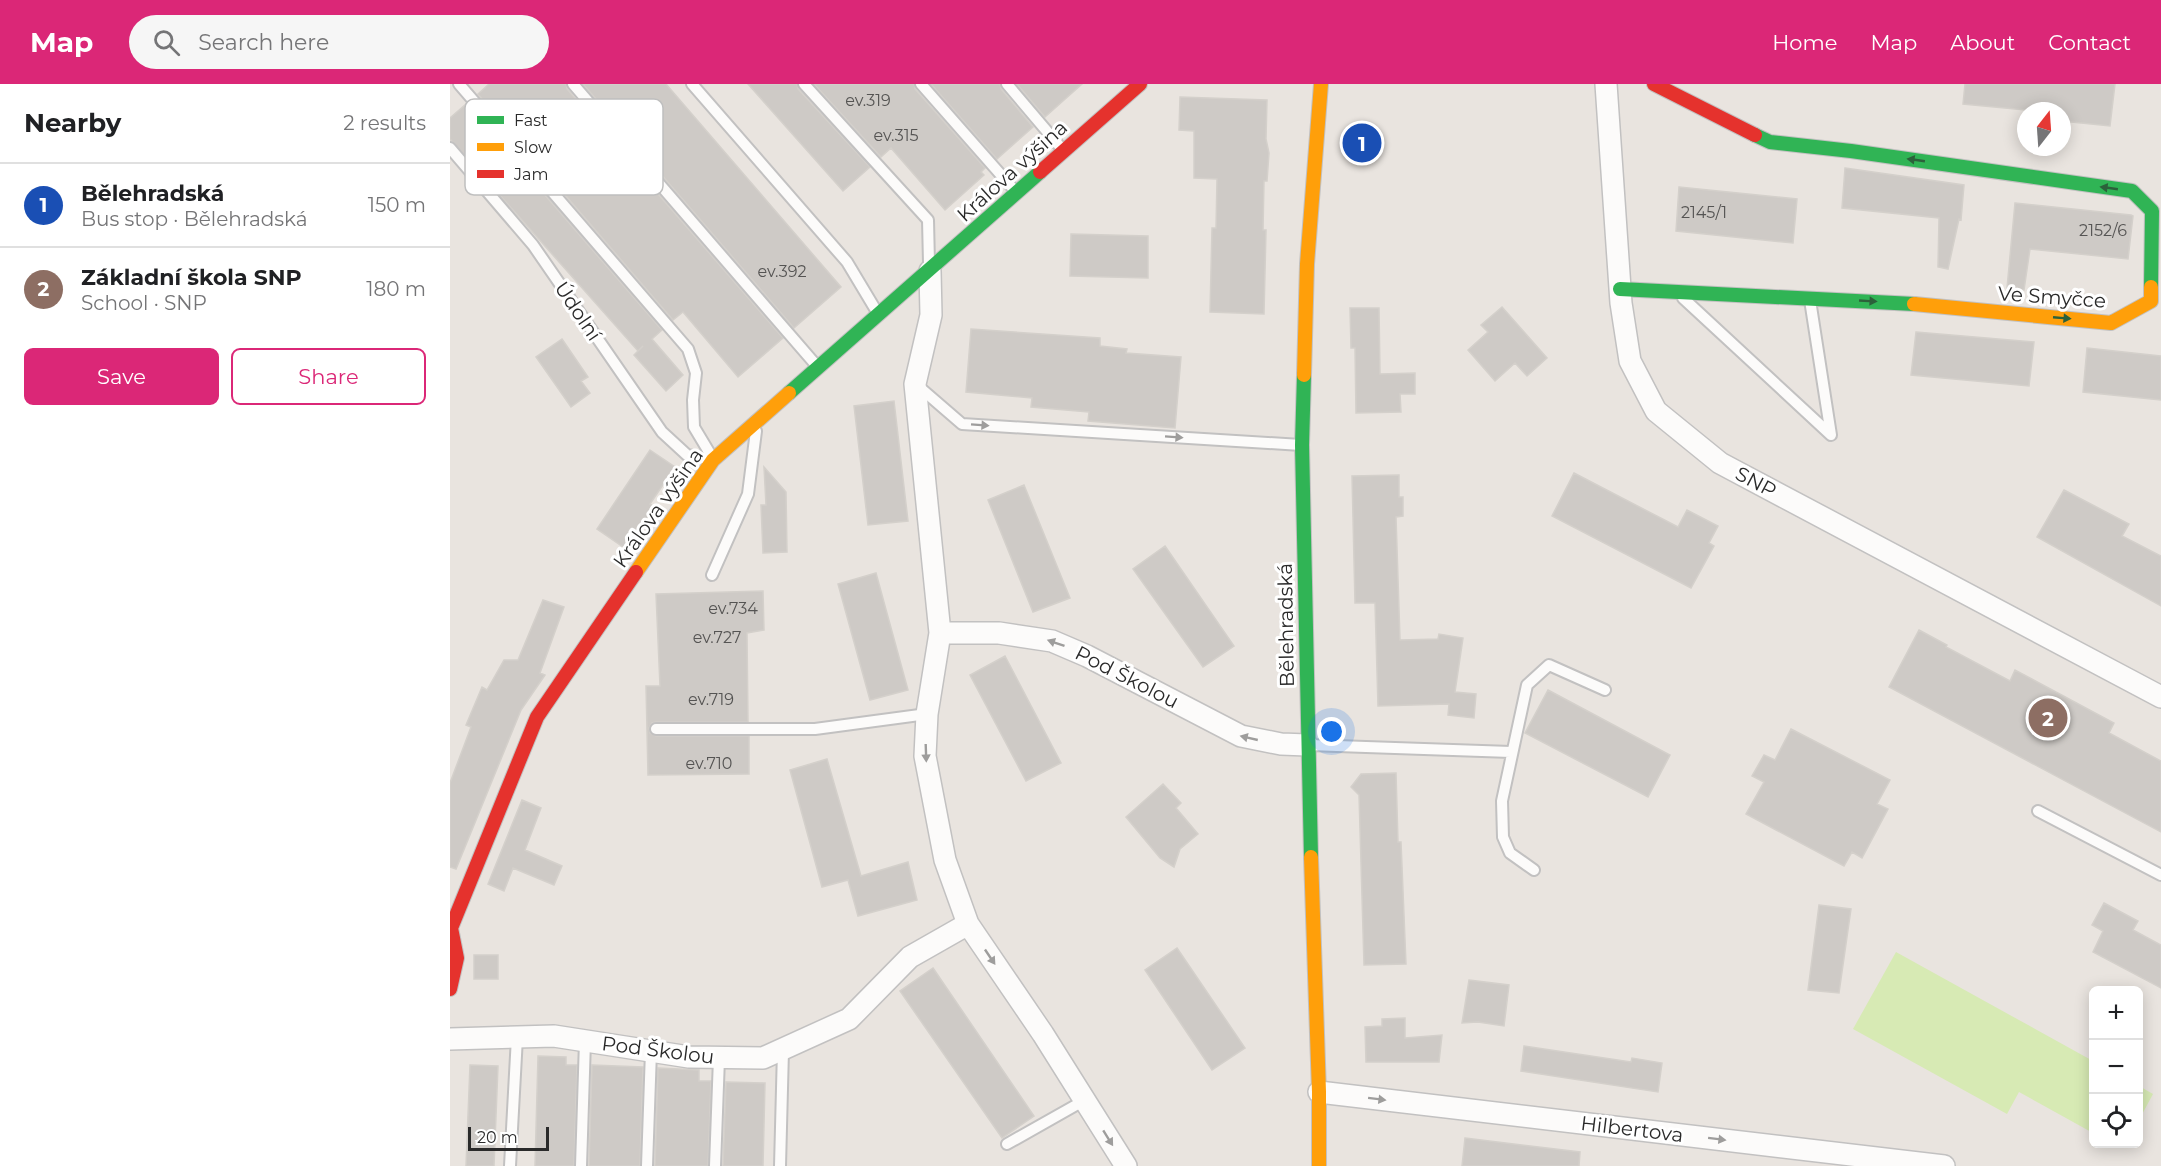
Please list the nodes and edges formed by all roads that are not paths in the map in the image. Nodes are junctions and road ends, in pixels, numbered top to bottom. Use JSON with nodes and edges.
{"nodes":[{"id":1,"x":459,"y":84,"type":"edge"},
{"id":2,"x":573,"y":84,"type":"edge"},
{"id":3,"x":692,"y":84,"type":"edge"},
{"id":4,"x":804,"y":84,"type":"edge"},
{"id":5,"x":921,"y":84,"type":"edge"},
{"id":6,"x":1007,"y":84,"type":"edge"},
{"id":7,"x":1140,"y":84,"type":"edge"},
{"id":8,"x":1321,"y":84,"type":"edge"},
{"id":9,"x":1606,"y":84,"type":"edge"},
{"id":10,"x":1654,"y":84,"type":"edge"},
{"id":11,"x":472,"y":99,"type":"edge"},
{"id":12,"x":586,"y":99,"type":"edge"},
{"id":13,"x":450,"y":148,"type":"edge"},
{"id":14,"x":1064,"y":152,"type":"junction"},
{"id":15,"x":465,"y":166,"type":"edge"},
{"id":16,"x":663,"y":188,"type":"edge"},
{"id":17,"x":1017,"y":193,"type":"junction"},
{"id":18,"x":490,"y":195,"type":"edge"},
{"id":19,"x":555,"y":195,"type":"edge"},
{"id":20,"x":930,"y":271,"type":"junction"},
{"id":21,"x":1620,"y":289,"type":"junction"},
{"id":22,"x":1676,"y":292,"type":"junction"},
{"id":23,"x":1809,"y":298,"type":"junction"},
{"id":24,"x":2156,"y":303,"type":"edge"},
{"id":25,"x":879,"y":315,"type":"junction"},
{"id":26,"x":819,"y":367,"type":"junction"},
{"id":27,"x":915,"y":384,"type":"junction"},
{"id":28,"x":757,"y":422,"type":"junction"},
{"id":29,"x":1302,"y":445,"type":"junction"},
{"id":30,"x":713,"y":460,"type":"junction"},
{"id":31,"x":712,"y":575,"type":"dead end"},
{"id":32,"x":940,"y":633,"type":"junction"},
{"id":33,"x":1605,"y":690,"type":"dead end"},
{"id":34,"x":2161,"y":697,"type":"edge"},
{"id":35,"x":927,"y":714,"type":"junction"},
{"id":36,"x":656,"y":729,"type":"dead end"},
{"id":37,"x":1307,"y":745,"type":"junction"},
{"id":38,"x":1511,"y":752,"type":"junction"},
{"id":39,"x":2038,"y":812,"type":"dead end"},
{"id":40,"x":1534,"y":870,"type":"dead end"},
{"id":41,"x":2161,"y":875,"type":"edge"},
{"id":42,"x":968,"y":924,"type":"junction"},
{"id":43,"x":450,"y":989,"type":"edge"},
{"id":44,"x":516,"y":1037,"type":"junction"},
{"id":45,"x":450,"y":1039,"type":"edge"},
{"id":46,"x":585,"y":1041,"type":"junction"},
{"id":47,"x":783,"y":1050,"type":"junction"},
{"id":48,"x":651,"y":1051,"type":"junction"},
{"id":49,"x":719,"y":1058,"type":"junction"},
{"id":50,"x":1319,"y":1092,"type":"junction"},
{"id":51,"x":1085,"y":1100,"type":"junction"},
{"id":52,"x":1007,"y":1144,"type":"dead end"},
{"id":53,"x":510,"y":1166,"type":"edge"},
{"id":54,"x":580,"y":1166,"type":"edge"},
{"id":55,"x":647,"y":1166,"type":"edge"},
{"id":56,"x":715,"y":1166,"type":"edge"},
{"id":57,"x":780,"y":1166,"type":"edge"},
{"id":58,"x":1126,"y":1166,"type":"edge"},
{"id":59,"x":1319,"y":1166,"type":"edge"},
{"id":60,"x":1944,"y":1166,"type":"edge"}],
"edges":[{"from":1,"to":11,"type":"lane"},
{"from":2,"to":12,"type":"lane"},
{"from":3,"to":25,"type":"lane"},
{"from":4,"to":20,"type":"lane"},
{"from":5,"to":17,"type":"lane"},
{"from":6,"to":14,"type":"lane"},
{"from":7,"to":14,"type":"street","name":"Králova výšina"},
{"from":8,"to":29,"type":"street","name":"Bělehradská"},
{"from":9,"to":21,"type":"street","name":"SNP"},
{"from":24,"to":10,"type":"street","name":"Ve Smyčce","one_way":true},
{"from":13,"to":15,"type":"lane","name":"Údolní"},
{"from":14,"to":17,"type":"street","name":"Králova výšina"},
{"from":16,"to":26,"type":"lane"},
{"from":17,"to":20,"type":"street","name":"Králova výšina"},
{"from":18,"to":30,"type":"lane","name":"Údolní"},
{"from":19,"to":30,"type":"lane"},
{"from":20,"to":25,"type":"street","name":"Králova výšina"},
{"from":20,"to":27,"type":"street"},
{"from":21,"to":22,"type":"street","name":"Ve Smyčce"},
{"from":21,"to":34,"type":"street","name":"SNP"},
{"from":22,"to":23,"type":"street","name":"Ve Smyčce"},
{"from":22,"to":23,"type":"lane"},
{"from":23,"to":24,"type":"street","name":"Ve Smyčce","one_way":true},
{"from":25,"to":26,"type":"street","name":"Králova výšina"},
{"from":26,"to":28,"type":"street","name":"Králova výšina"},
{"from":27,"to":29,"type":"lane","one_way":true},
{"from":27,"to":32,"type":"street"},
{"from":28,"to":30,"type":"street","name":"Králova výšina"},
{"from":28,"to":31,"type":"lane"},
{"from":29,"to":37,"type":"street","name":"Bělehradská"},
{"from":30,"to":43,"type":"street","name":"Králova výšina"},
{"from":32,"to":35,"type":"street"},
{"from":37,"to":32,"type":"street","name":"Pod Školou","one_way":true},
{"from":33,"to":38,"type":"lane"},
{"from":35,"to":36,"type":"lane"},
{"from":35,"to":42,"type":"street","one_way":true},
{"from":37,"to":38,"type":"lane"},
{"from":37,"to":50,"type":"street","name":"Bělehradská"},
{"from":38,"to":40,"type":"lane"},
{"from":39,"to":41,"type":"lane"},
{"from":42,"to":47,"type":"street","name":"Pod Školou"},
{"from":42,"to":51,"type":"street","one_way":true},
{"from":44,"to":45,"type":"street","name":"Pod Školou"},
{"from":44,"to":46,"type":"street","name":"Pod Školou"},
{"from":44,"to":53,"type":"lane"},
{"from":46,"to":48,"type":"street","name":"Pod Školou"},
{"from":46,"to":54,"type":"lane"},
{"from":47,"to":49,"type":"street","name":"Pod Školou"},
{"from":47,"to":57,"type":"lane"},
{"from":48,"to":49,"type":"street","name":"Pod Školou"},
{"from":48,"to":55,"type":"lane"},
{"from":49,"to":56,"type":"lane"},
{"from":50,"to":59,"type":"street","name":"Bělehradská"},
{"from":50,"to":60,"type":"street","name":"Hilbertova","one_way":true},
{"from":51,"to":52,"type":"lane"},
{"from":51,"to":58,"type":"street","one_way":true}]}
